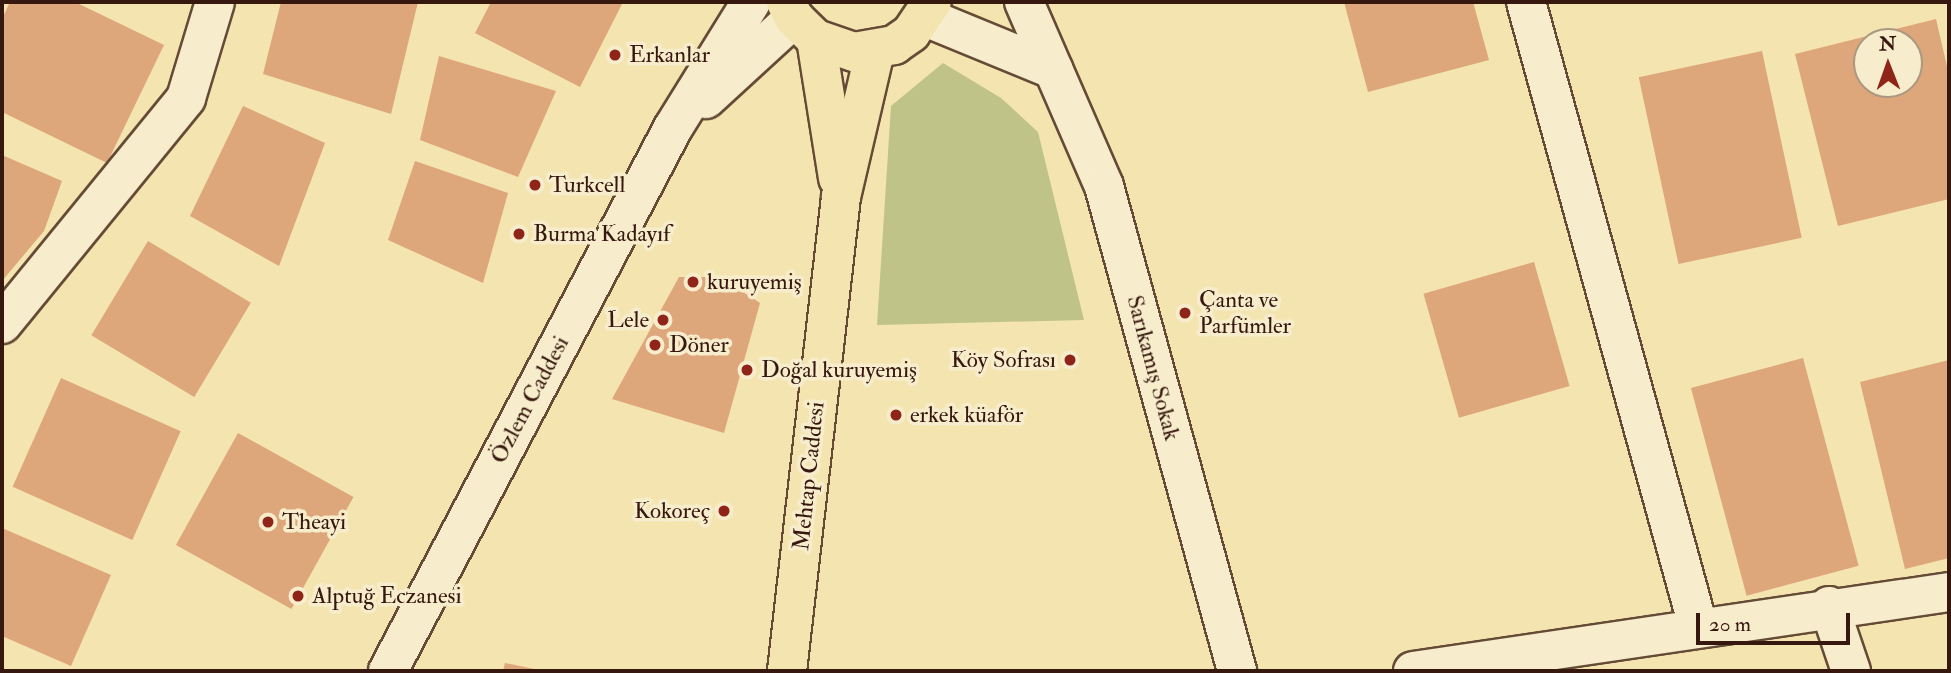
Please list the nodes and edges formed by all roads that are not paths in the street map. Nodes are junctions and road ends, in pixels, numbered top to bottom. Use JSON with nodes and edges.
{"nodes":[{"id":1,"x":215,"y":2,"type":"edge"},
{"id":2,"x":751,"y":2,"type":"edge"},
{"id":3,"x":1024,"y":2,"type":"edge"},
{"id":4,"x":1526,"y":2,"type":"edge"},
{"id":5,"x":928,"y":10,"type":"edge"},
{"id":6,"x":799,"y":20,"type":"edge"},
{"id":7,"x":875,"y":51,"type":"junction"},
{"id":8,"x":1054,"y":70,"type":"junction"},
{"id":9,"x":673,"y":128,"type":"junction"},
{"id":10,"x":841,"y":197,"type":"junction"},
{"id":11,"x":2,"y":324,"type":"edge"},
{"id":12,"x":1949,"y":592,"type":"edge"},
{"id":13,"x":1829,"y":606,"type":"junction"},
{"id":14,"x":1699,"y":626,"type":"junction"},
{"id":15,"x":388,"y":671,"type":"edge"},
{"id":16,"x":787,"y":671,"type":"edge"},
{"id":17,"x":1237,"y":671,"type":"edge"},
{"id":18,"x":1413,"y":671,"type":"edge"},
{"id":19,"x":1851,"y":671,"type":"edge"}],
"edges":[{"from":1,"to":11,"type":"street"},
{"from":2,"to":9,"type":"street","name":"Özlem Caddesi"},
{"from":3,"to":8,"type":"street","name":"Sarıkamış Sokak"},
{"from":4,"to":14,"type":"street"},
{"from":5,"to":7,"type":"main road"},
{"from":5,"to":8,"type":"street"},
{"from":6,"to":7,"type":"main road"},
{"from":6,"to":9,"type":"street"},
{"from":6,"to":10,"type":"main road"},
{"from":7,"to":10,"type":"main road"},
{"from":8,"to":17,"type":"street","name":"Sarıkamış Sokak"},
{"from":9,"to":15,"type":"street","name":"Özlem Caddesi"},
{"from":10,"to":16,"type":"main road","name":"Mehtap Caddesi"},
{"from":12,"to":13,"type":"street"},
{"from":13,"to":14,"type":"street"},
{"from":13,"to":19,"type":"street"},
{"from":14,"to":18,"type":"street"}]}
